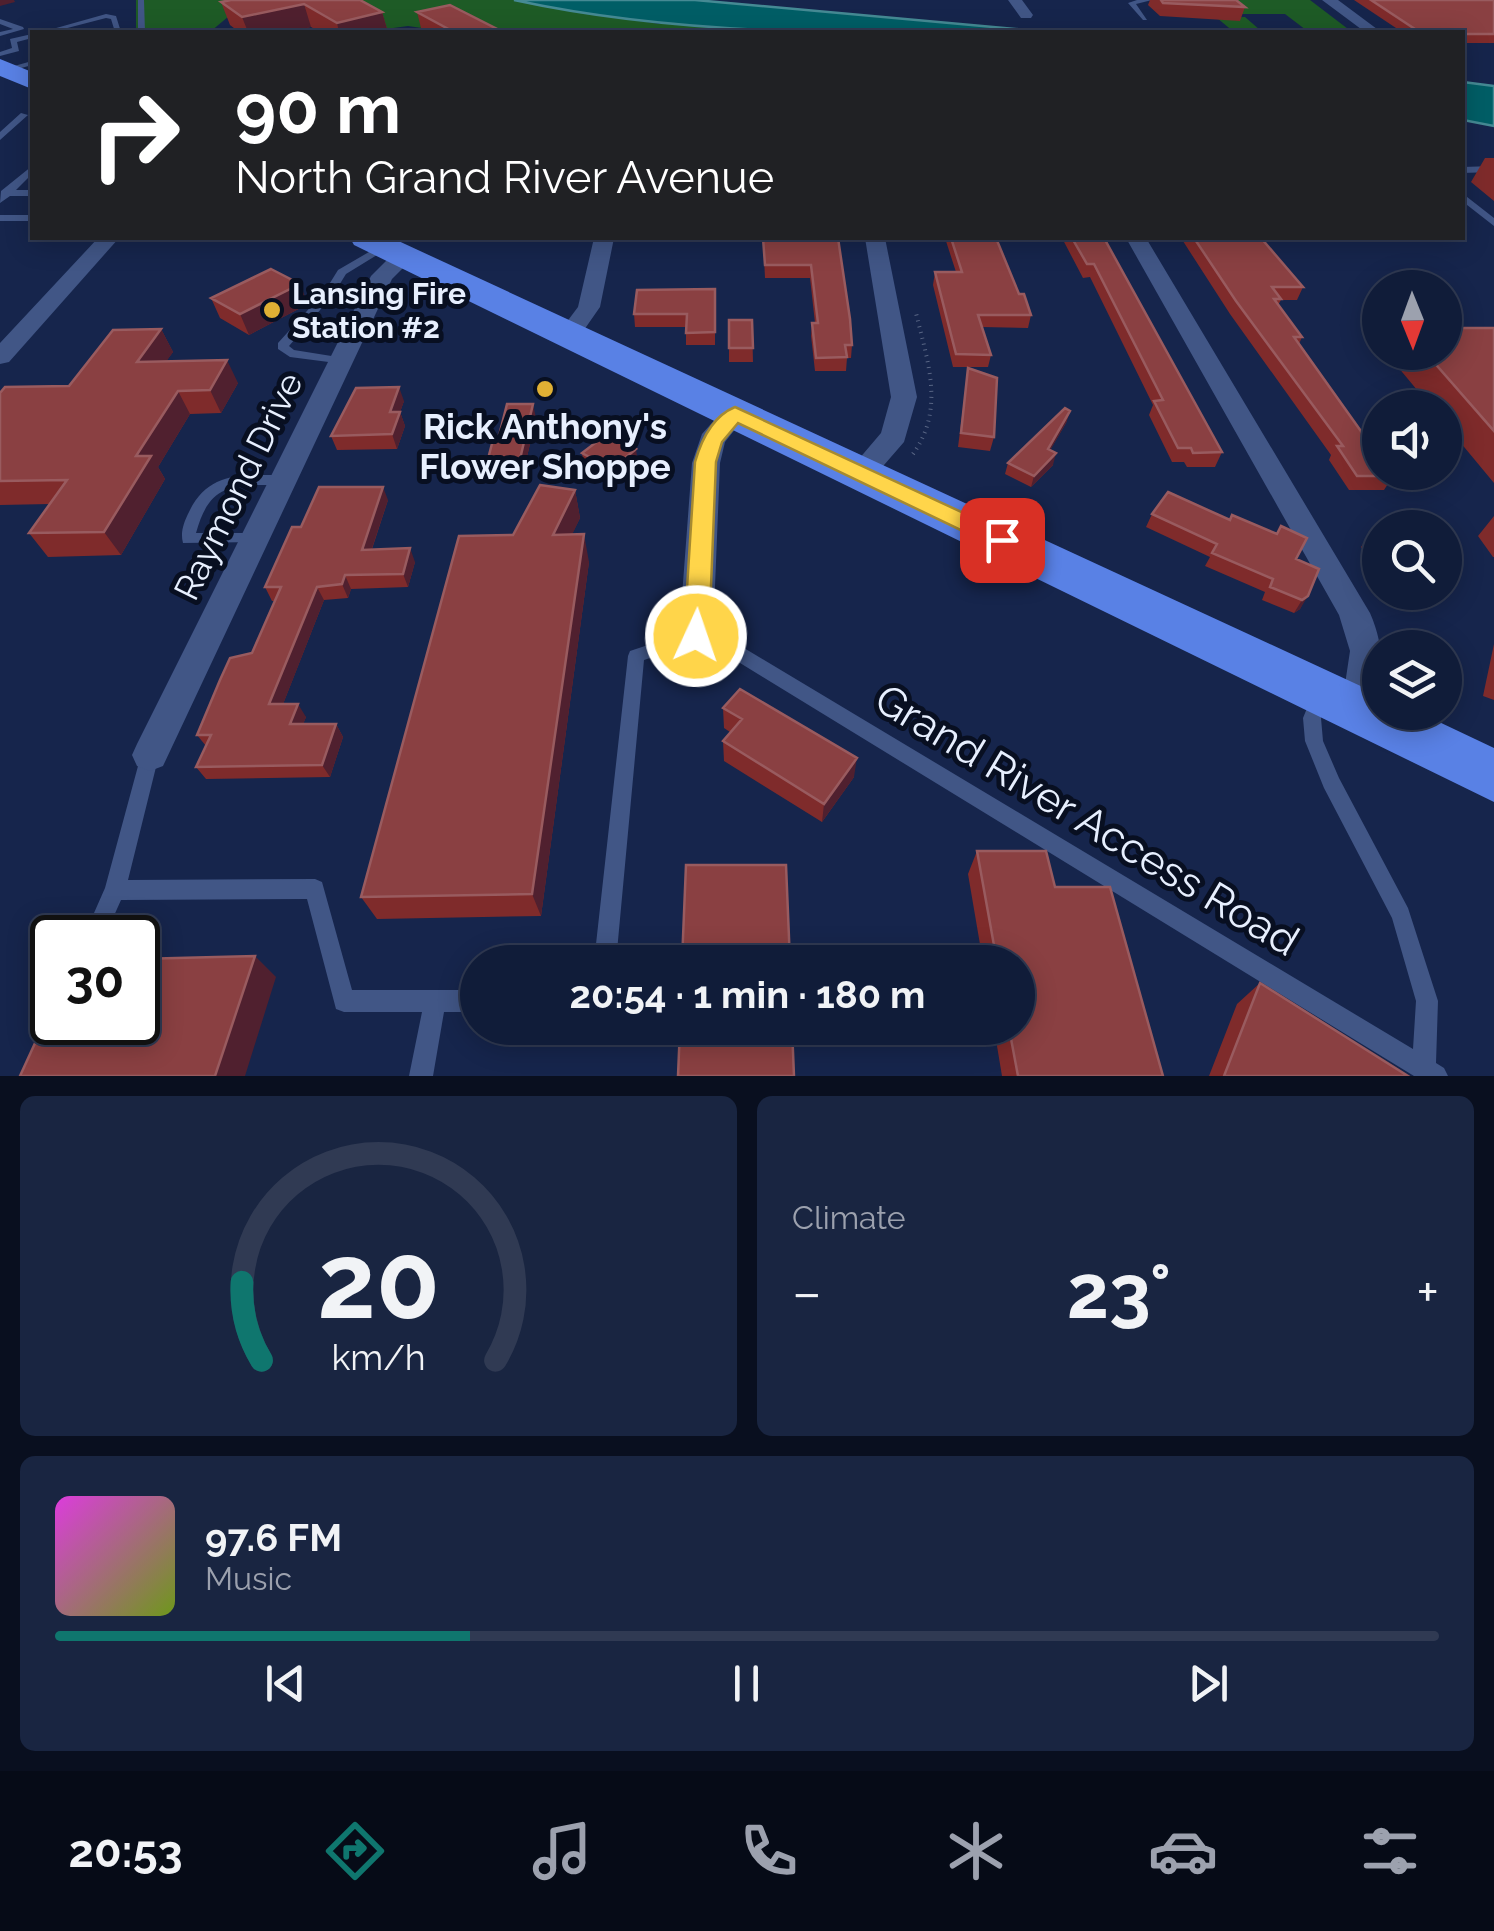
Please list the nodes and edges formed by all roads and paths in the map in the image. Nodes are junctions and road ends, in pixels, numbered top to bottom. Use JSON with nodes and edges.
{"nodes":[{"id":1,"x":141,"y":0,"type":"edge"},
{"id":2,"x":1015,"y":0,"type":"edge"},
{"id":3,"x":1149,"y":0,"type":"edge"},
{"id":4,"x":1329,"y":0,"type":"edge"},
{"id":5,"x":1026,"y":15,"type":"dead end"},
{"id":6,"x":0,"y":16,"type":"edge"},
{"id":7,"x":1145,"y":18,"type":"dead end"},
{"id":8,"x":54,"y":30,"type":"edge"},
{"id":9,"x":117,"y":30,"type":"edge"},
{"id":10,"x":142,"y":30,"type":"edge"},
{"id":11,"x":1371,"y":30,"type":"edge"},
{"id":12,"x":0,"y":34,"type":"edge"},
{"id":13,"x":30,"y":37,"type":"edge"},
{"id":14,"x":16,"y":70,"type":"edge"},
{"id":15,"x":24,"y":116,"type":"dead end"},
{"id":16,"x":0,"y":137,"type":"edge"},
{"id":17,"x":1494,"y":169,"type":"edge"},
{"id":18,"x":1465,"y":170,"type":"edge"},
{"id":19,"x":30,"y":171,"type":"edge"},
{"id":20,"x":30,"y":193,"type":"edge"},
{"id":21,"x":2,"y":196,"type":"edge"},
{"id":22,"x":1465,"y":198,"type":"edge"},
{"id":23,"x":0,"y":218,"type":"edge"},
{"id":24,"x":30,"y":218,"type":"edge"},
{"id":25,"x":1494,"y":222,"type":"edge"},
{"id":26,"x":107,"y":240,"type":"edge"},
{"id":27,"x":604,"y":240,"type":"edge"},
{"id":28,"x":875,"y":240,"type":"edge"},
{"id":29,"x":1137,"y":240,"type":"edge"},
{"id":30,"x":385,"y":247,"type":"edge"},
{"id":31,"x":569,"y":334,"type":"junction"},
{"id":32,"x":0,"y":357,"type":"edge"},
{"id":33,"x":340,"y":361,"type":"junction"},
{"id":34,"x":735,"y":414,"type":"junction"},
{"id":35,"x":861,"y":473,"type":"junction"},
{"id":36,"x":283,"y":480,"type":"junction"},
{"id":37,"x":255,"y":538,"type":"junction"},
{"id":38,"x":696,"y":636,"type":"junction"},
{"id":39,"x":1340,"y":702,"type":"junction"},
{"id":40,"x":150,"y":755,"type":"joint"},
{"id":41,"x":1494,"y":776,"type":"edge"},
{"id":42,"x":115,"y":890,"type":"junction"},
{"id":43,"x":104,"y":915,"type":"edge"},
{"id":44,"x":607,"y":945,"type":"edge"},
{"id":45,"x":460,"y":1001,"type":"edge"},
{"id":46,"x":435,"y":1002,"type":"junction"},
{"id":47,"x":1430,"y":1072,"type":"edge"},
{"id":48,"x":420,"y":1076,"type":"edge"}],
"edges":[{"from":1,"to":10,"type":"lane"},
{"from":2,"to":5,"type":"street"},
{"from":3,"to":7,"type":"lane"},
{"from":4,"to":11,"type":"street"},
{"from":6,"to":12,"type":"lane"},
{"from":8,"to":9,"type":"lane"},
{"from":13,"to":14,"type":"lane"},
{"from":15,"to":16,"type":"lane"},
{"from":17,"to":18,"type":"lane"},
{"from":19,"to":21,"type":"lane"},
{"from":20,"to":21,"type":"lane"},
{"from":22,"to":25,"type":"lane"},
{"from":23,"to":24,"type":"lane"},
{"from":26,"to":32,"type":"street"},
{"from":27,"to":31,"type":"street"},
{"from":28,"to":35,"type":"street"},
{"from":29,"to":39,"type":"street"},
{"from":30,"to":31,"type":"main road"},
{"from":30,"to":33,"type":"street","name":"Raymond Drive"},
{"from":30,"to":33,"type":"lane"},
{"from":31,"to":34,"type":"main road"},
{"from":33,"to":36,"type":"street","name":"Raymond Drive"},
{"from":34,"to":35,"type":"main road"},
{"from":34,"to":38,"type":"street"},
{"from":35,"to":39,"type":"main road"},
{"from":36,"to":37,"type":"street","name":"Raymond Drive"},
{"from":36,"to":37,"type":"lane"},
{"from":37,"to":40,"type":"street","name":"Raymond Drive"},
{"from":38,"to":44,"type":"lane"},
{"from":38,"to":47,"type":"lane","name":"Grand River Access Road"},
{"from":39,"to":41,"type":"main road"},
{"from":39,"to":47,"type":"lane"},
{"from":40,"to":42,"type":"lane"},
{"from":42,"to":43,"type":"lane"},
{"from":42,"to":46,"type":"lane"},
{"from":45,"to":46,"type":"lane"},
{"from":46,"to":48,"type":"lane"}]}
